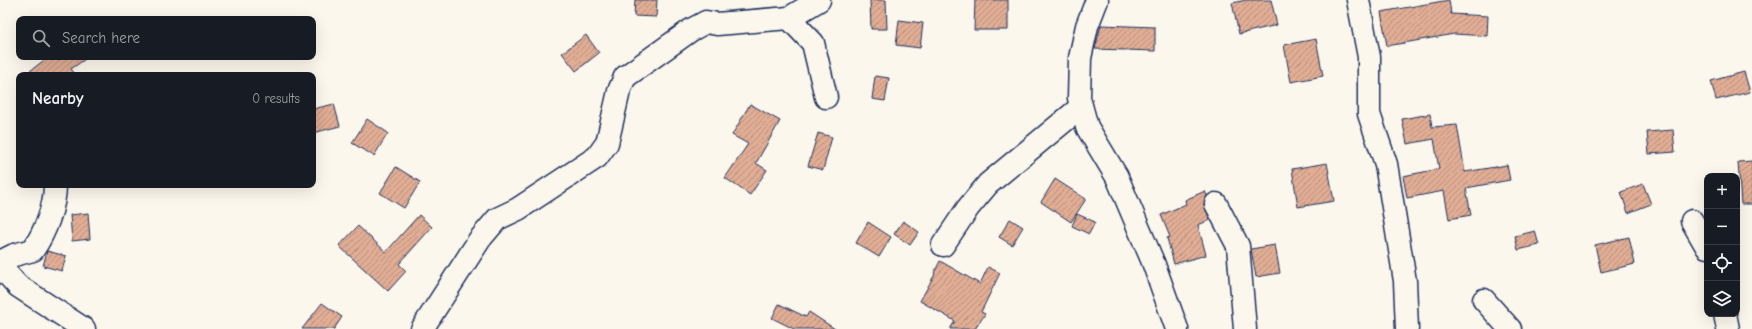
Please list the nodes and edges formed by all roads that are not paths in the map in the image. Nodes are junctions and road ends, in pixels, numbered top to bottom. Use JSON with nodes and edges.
{"nodes":[{"id":1,"x":819,"y":0,"type":"edge"},
{"id":2,"x":1097,"y":0,"type":"edge"},
{"id":3,"x":1358,"y":0,"type":"edge"},
{"id":4,"x":789,"y":18,"type":"junction"},
{"id":5,"x":826,"y":97,"type":"dead end"},
{"id":6,"x":1082,"y":107,"type":"junction"},
{"id":7,"x":55,"y":188,"type":"edge"},
{"id":8,"x":1216,"y":204,"type":"dead end"},
{"id":9,"x":1692,"y":221,"type":"dead end"},
{"id":10,"x":943,"y":245,"type":"dead end"},
{"id":11,"x":1706,"y":245,"type":"edge"},
{"id":12,"x":0,"y":262,"type":"edge"},
{"id":13,"x":0,"y":266,"type":"edge"},
{"id":14,"x":1484,"y":300,"type":"dead end"},
{"id":15,"x":1726,"y":317,"type":"edge"},
{"id":16,"x":84,"y":329,"type":"edge"},
{"id":17,"x":422,"y":329,"type":"edge"},
{"id":18,"x":1177,"y":329,"type":"edge"},
{"id":19,"x":1245,"y":329,"type":"edge"},
{"id":20,"x":1408,"y":329,"type":"edge"},
{"id":21,"x":1510,"y":329,"type":"edge"},
{"id":22,"x":1728,"y":329,"type":"edge"}],
"edges":[{"from":1,"to":4,"type":"street"},
{"from":2,"to":6,"type":"street"},
{"from":3,"to":20,"type":"street"},
{"from":4,"to":5,"type":"street"},
{"from":4,"to":17,"type":"street"},
{"from":6,"to":10,"type":"street"},
{"from":6,"to":18,"type":"street"},
{"from":7,"to":12,"type":"street"},
{"from":8,"to":19,"type":"street"},
{"from":9,"to":11,"type":"street"},
{"from":13,"to":16,"type":"street"},
{"from":14,"to":21,"type":"street"},
{"from":15,"to":22,"type":"street"}]}
